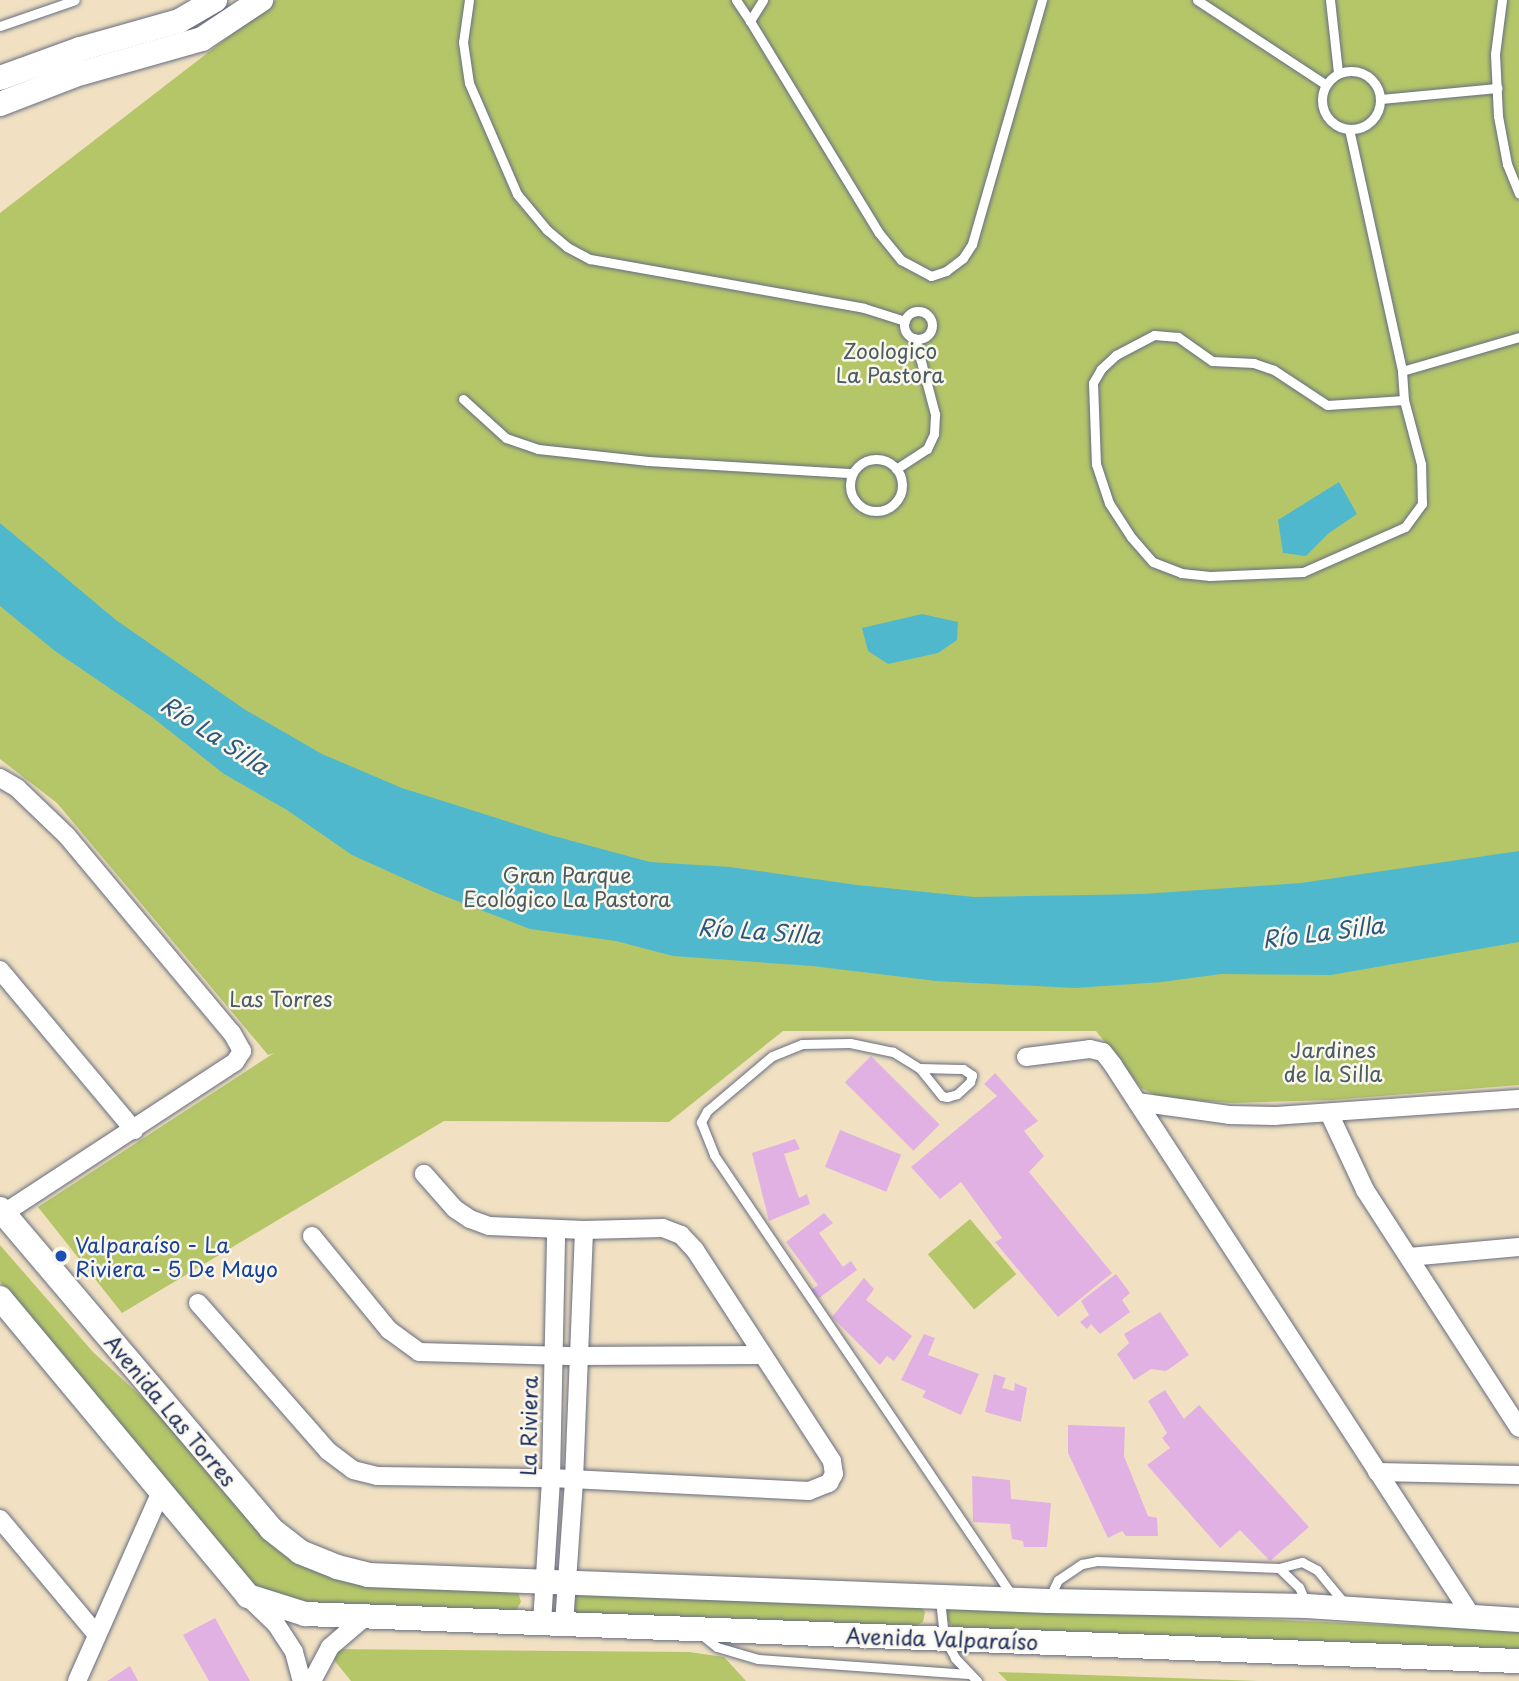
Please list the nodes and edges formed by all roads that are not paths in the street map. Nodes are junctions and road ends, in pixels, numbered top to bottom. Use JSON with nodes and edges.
{"nodes":[{"id":1,"x":75,"y":0,"type":"edge"},
{"id":2,"x":215,"y":0,"type":"edge"},
{"id":3,"x":261,"y":0,"type":"edge"},
{"id":4,"x":469,"y":0,"type":"edge"},
{"id":5,"x":736,"y":0,"type":"edge"},
{"id":6,"x":763,"y":0,"type":"edge"},
{"id":7,"x":1042,"y":0,"type":"edge"},
{"id":8,"x":1197,"y":0,"type":"edge"},
{"id":9,"x":1330,"y":0,"type":"edge"},
{"id":10,"x":1502,"y":0,"type":"edge"},
{"id":11,"x":750,"y":21,"type":"junction"},
{"id":12,"x":0,"y":26,"type":"edge"},
{"id":13,"x":1338,"y":73,"type":"junction"},
{"id":14,"x":0,"y":78,"type":"edge"},
{"id":15,"x":1325,"y":84,"type":"junction"},
{"id":16,"x":1497,"y":88,"type":"junction"},
{"id":17,"x":1380,"y":99,"type":"junction"},
{"id":18,"x":0,"y":104,"type":"edge"},
{"id":19,"x":1349,"y":129,"type":"junction"},
{"id":20,"x":1519,"y":194,"type":"edge"},
{"id":21,"x":905,"y":321,"type":"junction"},
{"id":22,"x":1519,"y":337,"type":"edge"},
{"id":23,"x":915,"y":339,"type":"junction"},
{"id":24,"x":1402,"y":371,"type":"junction"},
{"id":25,"x":463,"y":399,"type":"dead end"},
{"id":26,"x":1404,"y":400,"type":"junction"},
{"id":27,"x":896,"y":469,"type":"junction"},
{"id":28,"x":853,"y":473,"type":"junction"},
{"id":29,"x":0,"y":778,"type":"edge"},
{"id":30,"x":0,"y":970,"type":"edge"},
{"id":31,"x":1027,"y":1058,"type":"dead end"},
{"id":32,"x":919,"y":1068,"type":"junction"},
{"id":33,"x":1519,"y":1099,"type":"edge"},
{"id":34,"x":1137,"y":1102,"type":"junction"},
{"id":35,"x":1329,"y":1113,"type":"junction"},
{"id":36,"x":134,"y":1130,"type":"junction"},
{"id":37,"x":424,"y":1174,"type":"dead end"},
{"id":38,"x":1,"y":1212,"type":"edge"},
{"id":39,"x":556,"y":1229,"type":"junction"},
{"id":40,"x":583,"y":1230,"type":"junction"},
{"id":41,"x":312,"y":1236,"type":"dead end"},
{"id":42,"x":1519,"y":1247,"type":"edge"},
{"id":43,"x":1409,"y":1257,"type":"junction"},
{"id":44,"x":0,"y":1298,"type":"edge"},
{"id":45,"x":198,"y":1303,"type":"dead end"},
{"id":46,"x":552,"y":1354,"type":"junction"},
{"id":47,"x":577,"y":1356,"type":"junction"},
{"id":48,"x":762,"y":1356,"type":"junction"},
{"id":49,"x":1519,"y":1428,"type":"edge"},
{"id":50,"x":1377,"y":1472,"type":"junction"},
{"id":51,"x":1519,"y":1475,"type":"edge"},
{"id":52,"x":551,"y":1478,"type":"junction"},
{"id":53,"x":574,"y":1480,"type":"junction"},
{"id":54,"x":160,"y":1493,"type":"junction"},
{"id":55,"x":0,"y":1518,"type":"edge"},
{"id":56,"x":1279,"y":1568,"type":"junction"},
{"id":57,"x":368,"y":1575,"type":"joint"},
{"id":58,"x":554,"y":1582,"type":"junction"},
{"id":59,"x":248,"y":1596,"type":"junction"},
{"id":60,"x":940,"y":1598,"type":"junction"},
{"id":61,"x":1014,"y":1599,"type":"junction"},
{"id":62,"x":1048,"y":1601,"type":"junction"},
{"id":63,"x":1307,"y":1606,"type":"junction"},
{"id":64,"x":1348,"y":1608,"type":"junction"},
{"id":65,"x":365,"y":1617,"type":"junction"},
{"id":66,"x":1473,"y":1618,"type":"junction"},
{"id":67,"x":1519,"y":1620,"type":"edge"},
{"id":68,"x":553,"y":1624,"type":"junction"},
{"id":69,"x":696,"y":1628,"type":"junction"},
{"id":70,"x":97,"y":1635,"type":"junction"},
{"id":71,"x":944,"y":1637,"type":"junction"},
{"id":72,"x":1519,"y":1661,"type":"edge"},
{"id":73,"x":968,"y":1674,"type":"junction"},
{"id":74,"x":77,"y":1681,"type":"edge"},
{"id":75,"x":302,"y":1681,"type":"edge"},
{"id":76,"x":312,"y":1681,"type":"edge"},
{"id":77,"x":977,"y":1681,"type":"edge"}],
"edges":[{"from":1,"to":12,"type":"lane"},
{"from":2,"to":14,"type":"main road"},
{"from":3,"to":18,"type":"main road"},
{"from":4,"to":21,"type":"lane"},
{"from":5,"to":11,"type":"lane"},
{"from":6,"to":11,"type":"lane"},
{"from":7,"to":11,"type":"lane"},
{"from":8,"to":15,"type":"lane"},
{"from":9,"to":13,"type":"lane"},
{"from":10,"to":16,"type":"lane"},
{"from":13,"to":15,"type":"lane"},
{"from":13,"to":17,"type":"lane"},
{"from":15,"to":19,"type":"lane"},
{"from":16,"to":17,"type":"lane"},
{"from":16,"to":20,"type":"lane"},
{"from":17,"to":19,"type":"lane"},
{"from":19,"to":24,"type":"lane"},
{"from":21,"to":23,"type":"lane"},
{"from":21,"to":23,"type":"lane"},
{"from":22,"to":24,"type":"lane"},
{"from":23,"to":27,"type":"lane"},
{"from":24,"to":26,"type":"lane"},
{"from":25,"to":28,"type":"lane"},
{"from":26,"to":26,"type":"lane"},
{"from":27,"to":28,"type":"lane"},
{"from":27,"to":28,"type":"lane"},
{"from":29,"to":36,"type":"street"},
{"from":30,"to":36,"type":"street"},
{"from":31,"to":34,"type":"street"},
{"from":32,"to":32,"type":"lane"},
{"from":32,"to":61,"type":"lane"},
{"from":33,"to":35,"type":"street"},
{"from":34,"to":35,"type":"street"},
{"from":34,"to":50,"type":"street"},
{"from":35,"to":43,"type":"street"},
{"from":36,"to":38,"type":"street"},
{"from":37,"to":39,"type":"street"},
{"from":38,"to":57,"type":"main road","name":"Avenida Las Torres"},
{"from":39,"to":40,"type":"street"},
{"from":39,"to":46,"type":"street","name":"La Riviera"},
{"from":40,"to":47,"type":"street","name":"La Riviera"},
{"from":40,"to":48,"type":"street"},
{"from":41,"to":46,"type":"street"},
{"from":42,"to":43,"type":"street"},
{"from":43,"to":49,"type":"street"},
{"from":44,"to":54,"type":"main road"},
{"from":45,"to":52,"type":"street"},
{"from":46,"to":47,"type":"street"},
{"from":46,"to":52,"type":"street","name":"La Riviera"},
{"from":47,"to":48,"type":"street"},
{"from":47,"to":53,"type":"street","name":"La Riviera"},
{"from":48,"to":53,"type":"street"},
{"from":50,"to":51,"type":"street"},
{"from":50,"to":66,"type":"street"},
{"from":52,"to":53,"type":"street"},
{"from":52,"to":58,"type":"street","name":"La Riviera"},
{"from":53,"to":58,"type":"street","name":"La Riviera"},
{"from":54,"to":59,"type":"main road"},
{"from":54,"to":70,"type":"street"},
{"from":55,"to":70,"type":"street"},
{"from":56,"to":62,"type":"lane"},
{"from":56,"to":63,"type":"lane"},
{"from":56,"to":64,"type":"lane"},
{"from":57,"to":58,"type":"main road","name":"Avenida Valparaíso"},
{"from":58,"to":60,"type":"main road","name":"Avenida Valparaíso"},
{"from":58,"to":68,"type":"street","name":"La Riviera"},
{"from":59,"to":65,"type":"main road"},
{"from":59,"to":75,"type":"street"},
{"from":60,"to":61,"type":"main road","name":"Avenida Valparaíso"},
{"from":60,"to":71,"type":"lane"},
{"from":61,"to":62,"type":"main road","name":"Avenida Valparaíso"},
{"from":62,"to":63,"type":"main road","name":"Avenida Valparaíso"},
{"from":63,"to":64,"type":"main road","name":"Avenida Valparaíso"},
{"from":64,"to":66,"type":"main road","name":"Avenida Valparaíso"},
{"from":65,"to":68,"type":"main road","name":"Avenida Valparaíso"},
{"from":65,"to":76,"type":"street"},
{"from":66,"to":67,"type":"main road","name":"Avenida Valparaíso"},
{"from":68,"to":69,"type":"main road","name":"Avenida Valparaíso"},
{"from":69,"to":71,"type":"main road","name":"Avenida Valparaíso"},
{"from":69,"to":73,"type":"lane"},
{"from":70,"to":74,"type":"street"},
{"from":71,"to":72,"type":"main road","name":"Avenida Valparaíso"},
{"from":71,"to":73,"type":"lane"},
{"from":73,"to":77,"type":"lane"}]}
